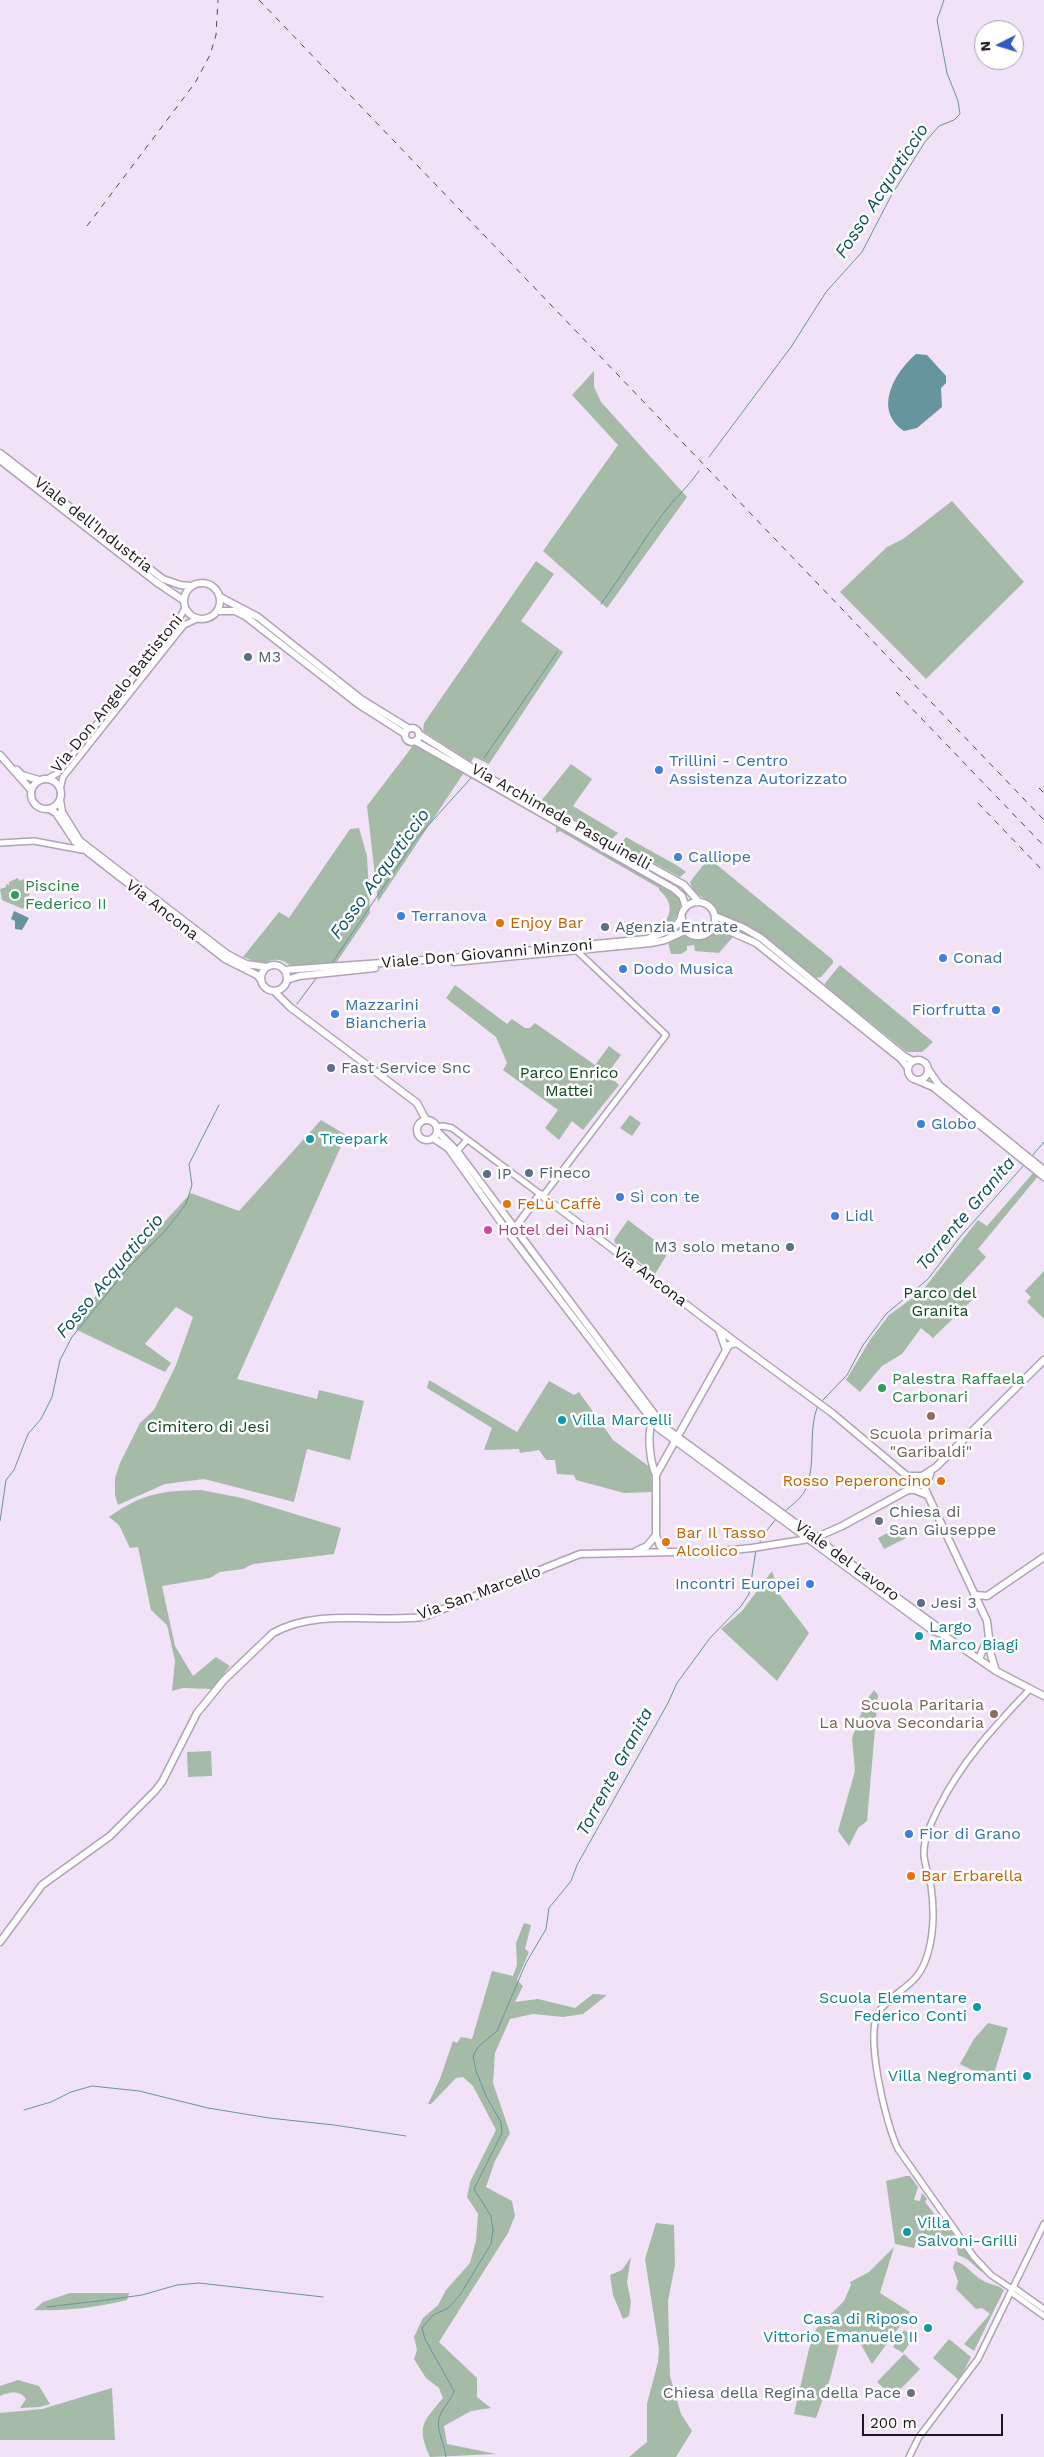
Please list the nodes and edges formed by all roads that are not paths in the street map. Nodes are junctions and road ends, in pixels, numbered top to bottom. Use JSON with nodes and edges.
{"nodes":[{"id":1,"x":0,"y":453,"type":"edge"},
{"id":2,"x":0,"y":460,"type":"edge"},
{"id":3,"x":191,"y":586,"type":"junction"},
{"id":4,"x":220,"y":597,"type":"junction"},
{"id":5,"x":183,"y":600,"type":"junction"},
{"id":6,"x":185,"y":608,"type":"junction"},
{"id":7,"x":217,"y":611,"type":"junction"},
{"id":8,"x":197,"y":619,"type":"junction"},
{"id":9,"x":406,"y":731,"type":"junction"},
{"id":10,"x":419,"y":734,"type":"junction"},
{"id":11,"x":415,"y":741,"type":"junction"},
{"id":12,"x":0,"y":756,"type":"edge"},
{"id":13,"x":48,"y":779,"type":"junction"},
{"id":14,"x":39,"y":780,"type":"junction"},
{"id":15,"x":31,"y":790,"type":"junction"},
{"id":16,"x":60,"y":790,"type":"junction"},
{"id":17,"x":60,"y":800,"type":"junction"},
{"id":18,"x":49,"y":809,"type":"junction"},
{"id":19,"x":0,"y":843,"type":"edge"},
{"id":20,"x":88,"y":853,"type":"junction"},
{"id":21,"x":699,"y":902,"type":"junction"},
{"id":22,"x":686,"y":908,"type":"junction"},
{"id":23,"x":715,"y":916,"type":"junction"},
{"id":24,"x":682,"y":918,"type":"junction"},
{"id":25,"x":712,"y":929,"type":"junction"},
{"id":26,"x":686,"y":930,"type":"junction"},
{"id":27,"x":576,"y":950,"type":"junction"},
{"id":28,"x":266,"y":967,"type":"junction"},
{"id":29,"x":284,"y":970,"type":"junction"},
{"id":30,"x":261,"y":980,"type":"junction"},
{"id":31,"x":286,"y":983,"type":"junction"},
{"id":32,"x":274,"y":991,"type":"junction"},
{"id":33,"x":290,"y":1007,"type":"junction"},
{"id":34,"x":913,"y":1061,"type":"junction"},
{"id":35,"x":908,"y":1068,"type":"junction"},
{"id":36,"x":928,"y":1069,"type":"junction"},
{"id":37,"x":919,"y":1081,"type":"junction"},
{"id":38,"x":423,"y":1121,"type":"junction"},
{"id":39,"x":437,"y":1129,"type":"junction"},
{"id":40,"x":433,"y":1138,"type":"junction"},
{"id":41,"x":467,"y":1140,"type":"junction"},
{"id":42,"x":457,"y":1151,"type":"junction"},
{"id":43,"x":1022,"y":1155,"type":"junction"},
{"id":44,"x":1039,"y":1168,"type":"edge"},
{"id":45,"x":1044,"y":1177,"type":"edge"},
{"id":46,"x":542,"y":1195,"type":"junction"},
{"id":47,"x":515,"y":1228,"type":"junction"},
{"id":48,"x":718,"y":1329,"type":"junction"},
{"id":49,"x":736,"y":1343,"type":"junction"},
{"id":50,"x":726,"y":1350,"type":"junction"},
{"id":51,"x":1044,"y":1360,"type":"edge"},
{"id":52,"x":652,"y":1422,"type":"junction"},
{"id":53,"x":676,"y":1439,"type":"junction"},
{"id":54,"x":931,"y":1471,"type":"junction"},
{"id":55,"x":656,"y":1476,"type":"junction"},
{"id":56,"x":907,"y":1476,"type":"junction"},
{"id":57,"x":908,"y":1490,"type":"junction"},
{"id":58,"x":927,"y":1495,"type":"junction"},
{"id":59,"x":789,"y":1522,"type":"junction"},
{"id":60,"x":656,"y":1535,"type":"junction"},
{"id":61,"x":815,"y":1538,"type":"junction"},
{"id":62,"x":806,"y":1539,"type":"junction"},
{"id":63,"x":651,"y":1542,"type":"junction"},
{"id":64,"x":666,"y":1552,"type":"junction"},
{"id":65,"x":632,"y":1553,"type":"junction"},
{"id":66,"x":652,"y":1553,"type":"junction"},
{"id":67,"x":1044,"y":1557,"type":"edge"},
{"id":68,"x":991,"y":1593,"type":"junction"},
{"id":69,"x":976,"y":1595,"type":"junction"},
{"id":70,"x":984,"y":1615,"type":"junction"},
{"id":71,"x":989,"y":1632,"type":"junction"},
{"id":72,"x":942,"y":1634,"type":"junction"},
{"id":73,"x":979,"y":1659,"type":"junction"},
{"id":74,"x":996,"y":1671,"type":"junction"},
{"id":75,"x":1030,"y":1689,"type":"junction"},
{"id":76,"x":1044,"y":1696,"type":"edge"},
{"id":77,"x":0,"y":1942,"type":"edge"},
{"id":78,"x":1044,"y":2224,"type":"edge"},
{"id":79,"x":1012,"y":2289,"type":"junction"},
{"id":80,"x":1044,"y":2309,"type":"edge"},
{"id":81,"x":1044,"y":2316,"type":"edge"},
{"id":82,"x":909,"y":2457,"type":"edge"}],
"edges":[{"from":1,"to":3,"type":"main road","name":"Viale dell'Industria"},
{"from":2,"to":5,"type":"main road","name":"Viale dell'Industria"},
{"from":3,"to":4,"type":"main road"},
{"from":3,"to":5,"type":"main road","name":"Via Don Angelo Battistoni"},
{"from":4,"to":7,"type":"main road"},
{"from":4,"to":9,"type":"main road","name":"Via Archimede Pasquinelli"},
{"from":5,"to":6,"type":"main road","name":"Via Don Angelo Battistoni"},
{"from":6,"to":8,"type":"main road","name":"Via Don Angelo Battistoni"},
{"from":6,"to":13,"type":"street","name":"Via Don Angelo Battistoni"},
{"from":7,"to":8,"type":"main road","name":"Via Don Angelo Battistoni"},
{"from":7,"to":9,"type":"main road","name":"Via Archimede Pasquinelli"},
{"from":8,"to":16,"type":"street","name":"Via Don Angelo Battistoni"},
{"from":9,"to":10,"type":"main road","name":"Via Archimede Pasquinelli"},
{"from":9,"to":11,"type":"main road","name":"Via Archimede Pasquinelli"},
{"from":10,"to":11,"type":"main road"},
{"from":10,"to":21,"type":"main road","name":"Via Archimede Pasquinelli"},
{"from":11,"to":22,"type":"main road","name":"Via Archimede Pasquinelli"},
{"from":12,"to":14,"type":"main road","name":"Via Ancona"},
{"from":12,"to":15,"type":"main road","name":"Via Ancona"},
{"from":13,"to":14,"type":"main road"},
{"from":13,"to":16,"type":"main road"},
{"from":14,"to":15,"type":"main road"},
{"from":15,"to":18,"type":"main road","name":"Via Ancona"},
{"from":16,"to":17,"type":"main road","name":"Via Ancona"},
{"from":17,"to":18,"type":"main road"},
{"from":17,"to":28,"type":"main road","name":"Via Ancona"},
{"from":18,"to":20,"type":"main road","name":"Via Ancona"},
{"from":19,"to":20,"type":"street"},
{"from":20,"to":30,"type":"main road","name":"Via Ancona"},
{"from":21,"to":22,"type":"main road"},
{"from":21,"to":23,"type":"main road","name":"Viale Don Giovanni Minzoni"},
{"from":22,"to":24,"type":"main road"},
{"from":23,"to":25,"type":"main road"},
{"from":23,"to":34,"type":"main road","name":"Viale Don Giovanni Minzoni"},
{"from":24,"to":26,"type":"main road"},
{"from":24,"to":29,"type":"main road","name":"Viale Don Giovanni Minzoni"},
{"from":25,"to":26,"type":"main road","name":"Viale Don Giovanni Minzoni"},
{"from":25,"to":35,"type":"main road","name":"Viale Don Giovanni Minzoni"},
{"from":26,"to":27,"type":"main road","name":"Viale Don Giovanni Minzoni"},
{"from":27,"to":31,"type":"main road","name":"Viale Don Giovanni Minzoni"},
{"from":27,"to":46,"type":"street"},
{"from":28,"to":29,"type":"main road"},
{"from":28,"to":30,"type":"main road"},
{"from":29,"to":31,"type":"main road"},
{"from":30,"to":32,"type":"main road"},
{"from":31,"to":32,"type":"main road"},
{"from":31,"to":33,"type":"main road"},
{"from":32,"to":33,"type":"main road"},
{"from":33,"to":38,"type":"main road"},
{"from":34,"to":35,"type":"main road"},
{"from":34,"to":36,"type":"main road","name":"Viale Don Giovanni Minzoni"},
{"from":35,"to":37,"type":"main road","name":"Viale Don Giovanni Minzoni"},
{"from":36,"to":37,"type":"main road"},
{"from":36,"to":43,"type":"main road","name":"Viale Don Giovanni Minzoni"},
{"from":37,"to":43,"type":"main road","name":"Viale Don Giovanni Minzoni"},
{"from":38,"to":39,"type":"main road","name":"Viale del Lavoro"},
{"from":38,"to":40,"type":"main road","name":"Viale del Lavoro"},
{"from":39,"to":40,"type":"main road"},
{"from":39,"to":41,"type":"street","name":"Via Ancona"},
{"from":39,"to":42,"type":"main road","name":"Viale del Lavoro"},
{"from":40,"to":52,"type":"main road","name":"Viale del Lavoro"},
{"from":41,"to":42,"type":"street"},
{"from":41,"to":46,"type":"street","name":"Via Ancona"},
{"from":42,"to":47,"type":"main road","name":"Viale del Lavoro"},
{"from":43,"to":44,"type":"main road","name":"Viale Don Giovanni Minzoni"},
{"from":44,"to":45,"type":"main road","name":"Viale Don Giovanni Minzoni"},
{"from":46,"to":47,"type":"main road"},
{"from":46,"to":48,"type":"main road","name":"Via Ancona"},
{"from":47,"to":53,"type":"main road","name":"Viale del Lavoro"},
{"from":48,"to":49,"type":"main road","name":"Via Ancona"},
{"from":48,"to":50,"type":"main road"},
{"from":49,"to":50,"type":"main road"},
{"from":49,"to":56,"type":"main road","name":"Via Ancona"},
{"from":50,"to":53,"type":"main road"},
{"from":51,"to":54,"type":"main road"},
{"from":52,"to":53,"type":"main road","name":"Viale del Lavoro"},
{"from":52,"to":55,"type":"main road"},
{"from":53,"to":55,"type":"main road"},
{"from":53,"to":59,"type":"main road","name":"Viale del Lavoro"},
{"from":54,"to":56,"type":"main road"},
{"from":54,"to":58,"type":"main road"},
{"from":55,"to":60,"type":"main road"},
{"from":56,"to":57,"type":"main road"},
{"from":57,"to":58,"type":"main road"},
{"from":57,"to":61,"type":"main road","name":"Via San Marcello"},
{"from":58,"to":69,"type":"main road"},
{"from":59,"to":61,"type":"main road","name":"Viale del Lavoro"},
{"from":59,"to":62,"type":"main road","name":"Viale del Lavoro"},
{"from":60,"to":63,"type":"main road"},
{"from":60,"to":64,"type":"main road"},
{"from":61,"to":62,"type":"main road","name":"Via San Marcello"},
{"from":61,"to":72,"type":"main road","name":"Viale del Lavoro"},
{"from":62,"to":64,"type":"main road","name":"Via San Marcello"},
{"from":62,"to":72,"type":"main road","name":"Viale del Lavoro"},
{"from":63,"to":65,"type":"main road"},
{"from":63,"to":66,"type":"main road"},
{"from":64,"to":66,"type":"main road","name":"Via San Marcello"},
{"from":65,"to":66,"type":"main road","name":"Via San Marcello"},
{"from":65,"to":77,"type":"main road","name":"Via San Marcello"},
{"from":67,"to":68,"type":"main road"},
{"from":68,"to":69,"type":"main road"},
{"from":68,"to":70,"type":"main road"},
{"from":69,"to":70,"type":"main road"},
{"from":70,"to":71,"type":"main road"},
{"from":71,"to":73,"type":"main road"},
{"from":71,"to":74,"type":"main road"},
{"from":72,"to":73,"type":"main road"},
{"from":73,"to":74,"type":"main road"},
{"from":74,"to":75,"type":"main road"},
{"from":75,"to":76,"type":"main road"},
{"from":75,"to":79,"type":"street"},
{"from":78,"to":79,"type":"street"},
{"from":79,"to":80,"type":"street"},
{"from":79,"to":81,"type":"street"},
{"from":79,"to":82,"type":"street"}]}
